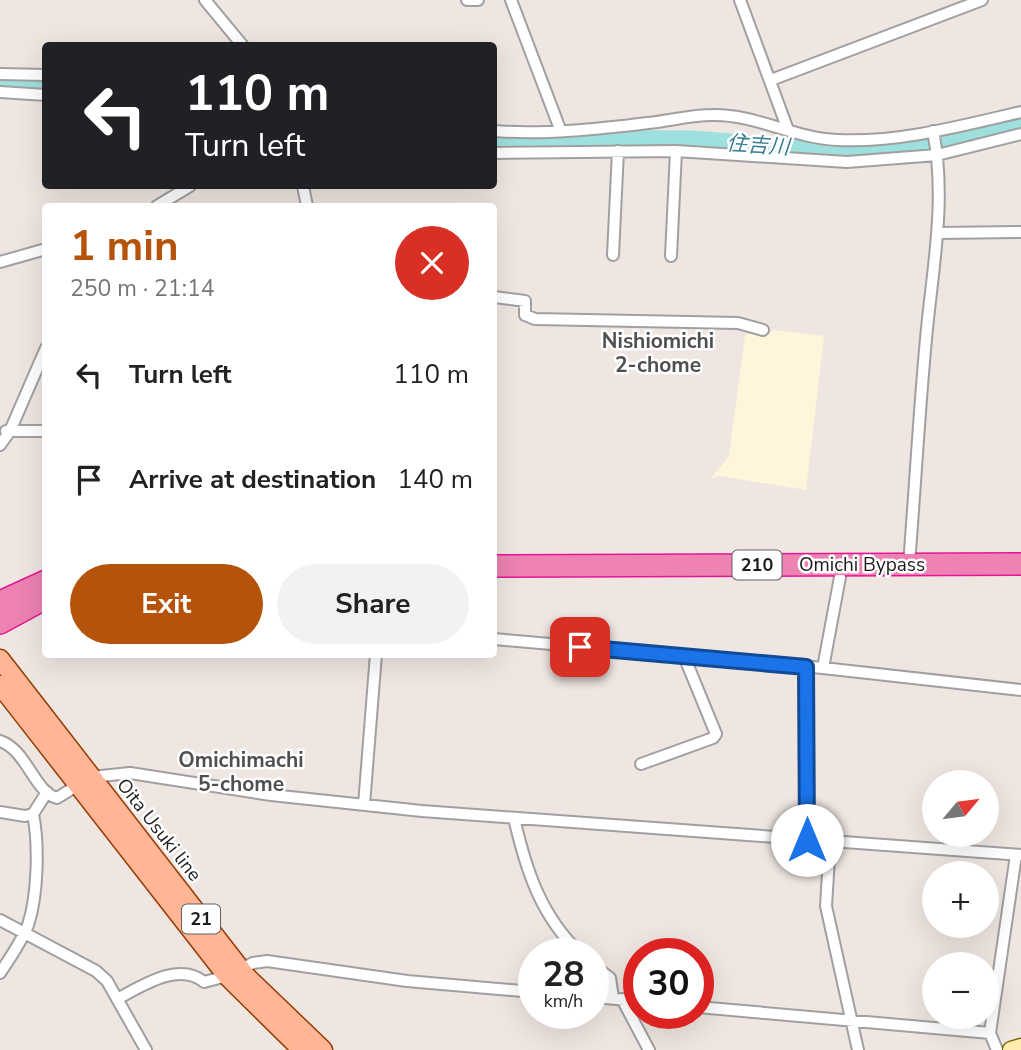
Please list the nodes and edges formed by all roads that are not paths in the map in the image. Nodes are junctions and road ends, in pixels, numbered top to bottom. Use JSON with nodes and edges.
{"nodes":[{"id":1,"x":467,"y":0,"type":"edge"},
{"id":2,"x":478,"y":0,"type":"edge"},
{"id":3,"x":511,"y":0,"type":"edge"},
{"id":4,"x":740,"y":0,"type":"edge"},
{"id":5,"x":982,"y":0,"type":"edge"},
{"id":6,"x":208,"y":2,"type":"edge"},
{"id":7,"x":240,"y":42,"type":"edge"},
{"id":8,"x":0,"y":74,"type":"edge"},
{"id":9,"x":42,"y":75,"type":"edge"},
{"id":10,"x":771,"y":80,"type":"junction"},
{"id":11,"x":0,"y":92,"type":"edge"},
{"id":12,"x":42,"y":95,"type":"edge"},
{"id":13,"x":1021,"y":112,"type":"edge"},
{"id":14,"x":560,"y":130,"type":"junction"},
{"id":15,"x":497,"y":131,"type":"edge"},
{"id":16,"x":788,"y":131,"type":"junction"},
{"id":17,"x":934,"y":132,"type":"junction"},
{"id":18,"x":1021,"y":134,"type":"edge"},
{"id":19,"x":618,"y":151,"type":"junction"},
{"id":20,"x":676,"y":151,"type":"junction"},
{"id":21,"x":936,"y":152,"type":"junction"},
{"id":22,"x":497,"y":153,"type":"edge"},
{"id":23,"x":185,"y":189,"type":"edge"},
{"id":24,"x":162,"y":203,"type":"edge"},
{"id":25,"x":1021,"y":232,"type":"edge"},
{"id":26,"x":938,"y":233,"type":"junction"},
{"id":27,"x":42,"y":250,"type":"edge"},
{"id":28,"x":613,"y":255,"type":"dead end"},
{"id":29,"x":671,"y":256,"type":"dead end"},
{"id":30,"x":0,"y":262,"type":"edge"},
{"id":31,"x":497,"y":297,"type":"edge"},
{"id":32,"x":763,"y":330,"type":"dead end"},
{"id":33,"x":42,"y":356,"type":"edge"},
{"id":34,"x":42,"y":430,"type":"edge"},
{"id":35,"x":5,"y":431,"type":"edge"},
{"id":36,"x":0,"y":445,"type":"edge"},
{"id":37,"x":909,"y":564,"type":"junction"},
{"id":38,"x":1021,"y":564,"type":"edge"},
{"id":39,"x":497,"y":566,"type":"edge"},
{"id":40,"x":840,"y":577,"type":"junction"},
{"id":41,"x":1021,"y":577,"type":"edge"},
{"id":42,"x":497,"y":578,"type":"edge"},
{"id":43,"x":42,"y":583,"type":"edge"},
{"id":44,"x":42,"y":600,"type":"edge"},
{"id":45,"x":0,"y":602,"type":"edge"},
{"id":46,"x":0,"y":624,"type":"edge"},
{"id":47,"x":497,"y":639,"type":"edge"},
{"id":48,"x":684,"y":656,"type":"junction"},
{"id":49,"x":376,"y":658,"type":"edge"},
{"id":50,"x":0,"y":659,"type":"edge"},
{"id":51,"x":806,"y":667,"type":"junction"},
{"id":52,"x":823,"y":668,"type":"junction"},
{"id":53,"x":0,"y":685,"type":"edge"},
{"id":54,"x":1021,"y":690,"type":"edge"},
{"id":55,"x":0,"y":741,"type":"edge"},
{"id":56,"x":642,"y":764,"type":"dead end"},
{"id":57,"x":84,"y":782,"type":"junction"},
{"id":58,"x":47,"y":792,"type":"junction"},
{"id":59,"x":364,"y":805,"type":"junction"},
{"id":60,"x":0,"y":812,"type":"edge"},
{"id":61,"x":33,"y":814,"type":"junction"},
{"id":62,"x":514,"y":818,"type":"junction"},
{"id":63,"x":807,"y":840,"type":"junction"},
{"id":64,"x":830,"y":841,"type":"junction"},
{"id":65,"x":1018,"y":855,"type":"edge"},
{"id":66,"x":0,"y":920,"type":"edge"},
{"id":67,"x":25,"y":931,"type":"junction"},
{"id":68,"x":564,"y":938,"type":"edge"},
{"id":69,"x":0,"y":972,"type":"edge"},
{"id":70,"x":234,"y":972,"type":"junction"},
{"id":71,"x":609,"y":977,"type":"edge"},
{"id":72,"x":518,"y":991,"type":"edge"},
{"id":73,"x":609,"y":998,"type":"edge"},
{"id":74,"x":117,"y":999,"type":"junction"},
{"id":75,"x":618,"y":999,"type":"junction"},
{"id":76,"x":623,"y":999,"type":"edge"},
{"id":77,"x":714,"y":1009,"type":"edge"},
{"id":78,"x":851,"y":1022,"type":"junction"},
{"id":79,"x":990,"y":1033,"type":"junction"},
{"id":80,"x":1021,"y":1047,"type":"edge"},
{"id":81,"x":146,"y":1050,"type":"edge"},
{"id":82,"x":302,"y":1050,"type":"edge"},
{"id":83,"x":323,"y":1050,"type":"edge"},
{"id":84,"x":649,"y":1050,"type":"edge"},
{"id":85,"x":858,"y":1050,"type":"edge"},
{"id":86,"x":998,"y":1050,"type":"edge"},
{"id":87,"x":1011,"y":1050,"type":"edge"}],
"edges":[{"from":1,"to":2,"type":"street"},
{"from":3,"to":14,"type":"street"},
{"from":4,"to":10,"type":"street"},
{"from":5,"to":10,"type":"street"},
{"from":6,"to":7,"type":"street"},
{"from":8,"to":9,"type":"street"},
{"from":10,"to":16,"type":"street"},
{"from":11,"to":12,"type":"street"},
{"from":13,"to":17,"type":"street"},
{"from":14,"to":15,"type":"street"},
{"from":14,"to":16,"type":"street"},
{"from":16,"to":17,"type":"street"},
{"from":17,"to":21,"type":"street"},
{"from":18,"to":21,"type":"street"},
{"from":19,"to":20,"type":"street"},
{"from":19,"to":22,"type":"street"},
{"from":19,"to":28,"type":"street"},
{"from":20,"to":21,"type":"street"},
{"from":20,"to":29,"type":"street"},
{"from":21,"to":26,"type":"street"},
{"from":23,"to":24,"type":"street"},
{"from":25,"to":26,"type":"street"},
{"from":26,"to":37,"type":"street"},
{"from":27,"to":30,"type":"street"},
{"from":31,"to":32,"type":"street"},
{"from":33,"to":35,"type":"street"},
{"from":34,"to":35,"type":"street"},
{"from":35,"to":36,"type":"street"},
{"from":37,"to":38,"type":"highway","name":"Omichi Bypass","number":"210"},
{"from":37,"to":39,"type":"highway","name":"Omichi Bypass","number":"210"},
{"from":40,"to":41,"type":"highway","name":"Omichi Bypass","number":"210"},
{"from":40,"to":42,"type":"highway","name":"Omichi Bypass","number":"210"},
{"from":40,"to":52,"type":"street"},
{"from":43,"to":45,"type":"highway"},
{"from":44,"to":46,"type":"highway"},
{"from":47,"to":48,"type":"street"},
{"from":48,"to":51,"type":"street"},
{"from":48,"to":56,"type":"street"},
{"from":49,"to":59,"type":"street"},
{"from":50,"to":57,"type":"main road","name":"Oita Usuki line","number":"21"},
{"from":51,"to":52,"type":"street"},
{"from":51,"to":63,"type":"street"},
{"from":52,"to":54,"type":"street"},
{"from":53,"to":57,"type":"main road","name":"Oita Usuki line","number":"21"},
{"from":55,"to":58,"type":"street"},
{"from":57,"to":58,"type":"street"},
{"from":57,"to":59,"type":"street"},
{"from":57,"to":70,"type":"main road","name":"Oita Usuki line","number":"21"},
{"from":58,"to":61,"type":"street"},
{"from":59,"to":62,"type":"street"},
{"from":60,"to":61,"type":"street"},
{"from":61,"to":67,"type":"street"},
{"from":62,"to":63,"type":"street"},
{"from":62,"to":68,"type":"street"},
{"from":63,"to":64,"type":"street"},
{"from":64,"to":65,"type":"street"},
{"from":64,"to":78,"type":"street"},
{"from":65,"to":79,"type":"street"},
{"from":66,"to":67,"type":"street"},
{"from":67,"to":69,"type":"street"},
{"from":67,"to":74,"type":"street"},
{"from":70,"to":72,"type":"street"},
{"from":70,"to":74,"type":"street"},
{"from":70,"to":82,"type":"main road","name":"Oita Usuki line","number":"21"},
{"from":70,"to":83,"type":"main road","name":"Oita Usuki line","number":"21"},
{"from":71,"to":75,"type":"street"},
{"from":73,"to":75,"type":"street"},
{"from":74,"to":81,"type":"street"},
{"from":75,"to":76,"type":"street"},
{"from":75,"to":84,"type":"street"},
{"from":77,"to":78,"type":"street"},
{"from":78,"to":79,"type":"street"},
{"from":78,"to":85,"type":"street"},
{"from":79,"to":86,"type":"street"},
{"from":80,"to":87,"type":"street"}]}
